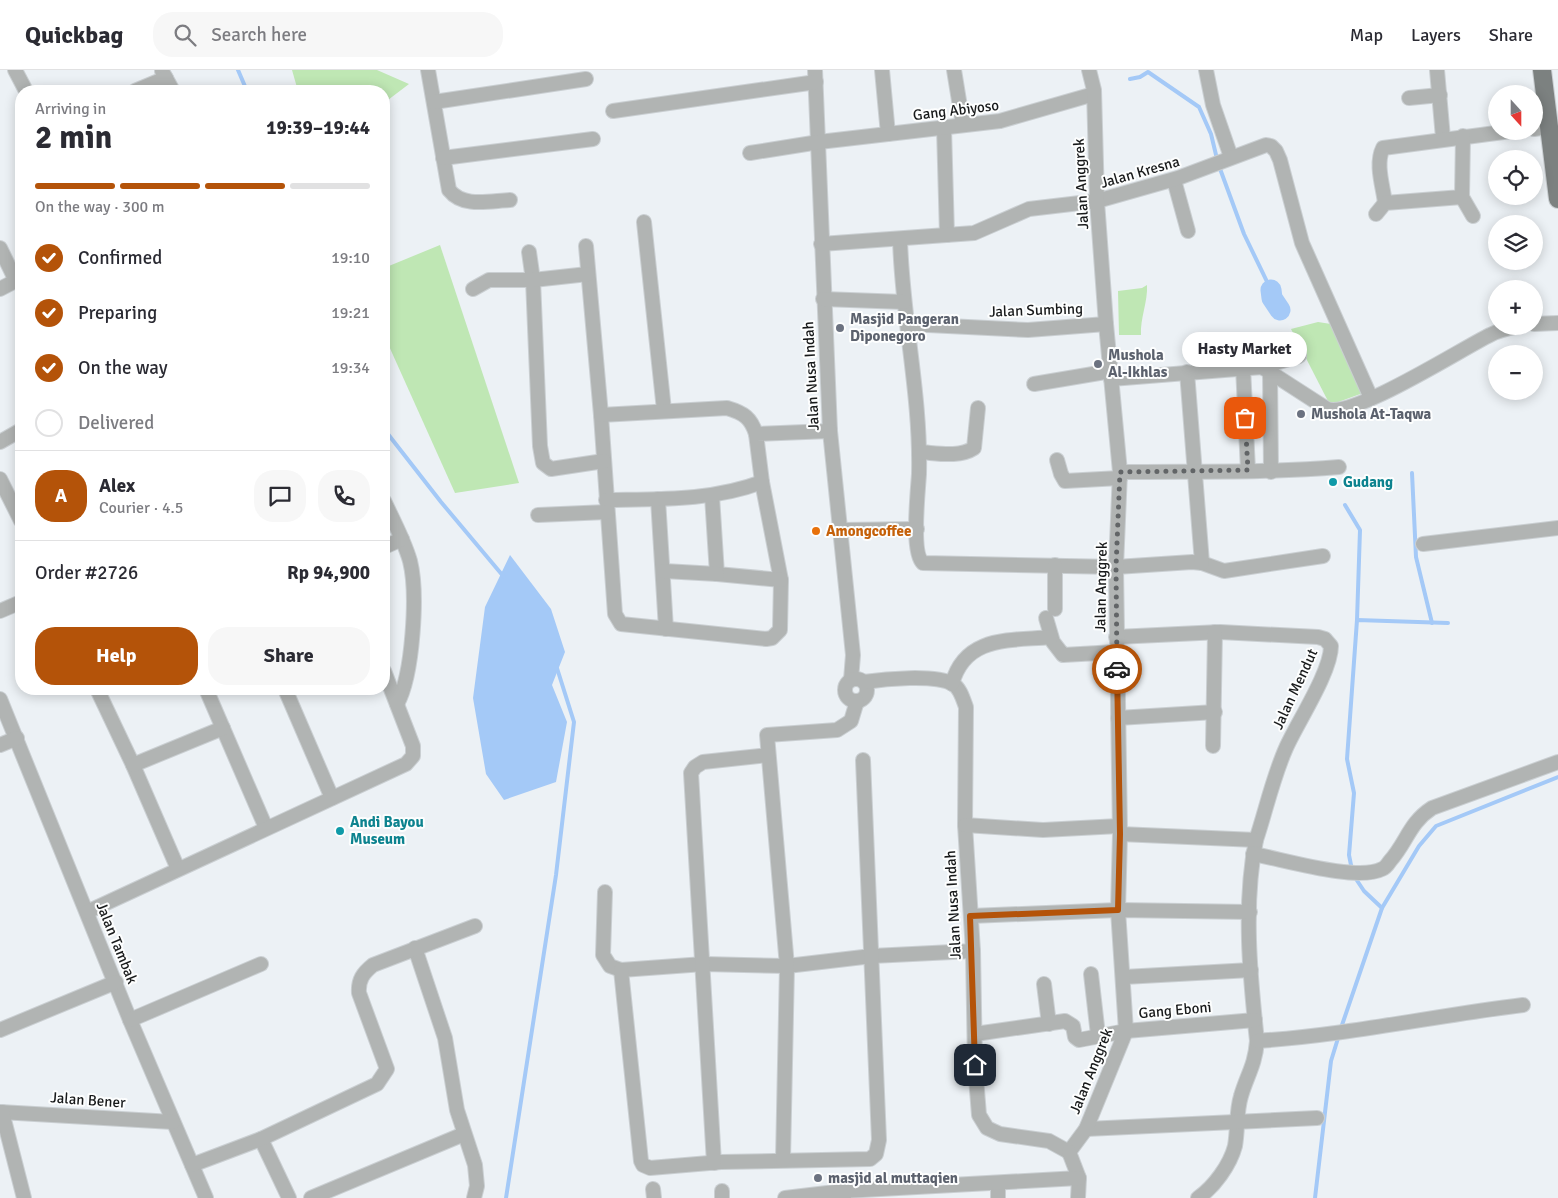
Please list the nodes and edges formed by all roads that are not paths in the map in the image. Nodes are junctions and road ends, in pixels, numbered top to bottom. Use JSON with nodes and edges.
{"nodes":[{"id":1,"x":15,"y":70,"type":"edge"},
{"id":2,"x":428,"y":70,"type":"edge"},
{"id":3,"x":882,"y":70,"type":"edge"},
{"id":4,"x":954,"y":70,"type":"edge"},
{"id":5,"x":1206,"y":70,"type":"edge"},
{"id":6,"x":1437,"y":70,"type":"edge"},
{"id":7,"x":1542,"y":70,"type":"edge"},
{"id":8,"x":164,"y":74,"type":"edge"},
{"id":9,"x":816,"y":76,"type":"edge"},
{"id":10,"x":586,"y":79,"type":"dead end"},
{"id":11,"x":1092,"y":84,"type":"edge"},
{"id":12,"x":23,"y":85,"type":"edge"},
{"id":13,"x":145,"y":85,"type":"edge"},
{"id":14,"x":1542,"y":85,"type":"edge"},
{"id":15,"x":1440,"y":95,"type":"junction"},
{"id":16,"x":1409,"y":98,"type":"dead end"},
{"id":17,"x":434,"y":102,"type":"junction"},
{"id":18,"x":613,"y":111,"type":"dead end"},
{"id":19,"x":963,"y":125,"type":"junction"},
{"id":20,"x":944,"y":128,"type":"junction"},
{"id":21,"x":1488,"y":133,"type":"edge"},
{"id":22,"x":888,"y":134,"type":"junction"},
{"id":23,"x":1463,"y":136,"type":"junction"},
{"id":24,"x":1543,"y":136,"type":"edge"},
{"id":25,"x":1443,"y":138,"type":"junction"},
{"id":26,"x":593,"y":139,"type":"dead end"},
{"id":27,"x":818,"y":142,"type":"junction"},
{"id":28,"x":750,"y":152,"type":"dead end"},
{"id":29,"x":443,"y":158,"type":"junction"},
{"id":30,"x":1221,"y":162,"type":"junction"},
{"id":31,"x":1174,"y":180,"type":"junction"},
{"id":32,"x":1462,"y":197,"type":"junction"},
{"id":33,"x":1558,"y":199,"type":"edge"},
{"id":34,"x":510,"y":200,"type":"dead end"},
{"id":35,"x":1097,"y":201,"type":"junction"},
{"id":36,"x":1385,"y":203,"type":"junction"},
{"id":37,"x":1376,"y":214,"type":"dead end"},
{"id":38,"x":1473,"y":216,"type":"dead end"},
{"id":39,"x":644,"y":222,"type":"dead end"},
{"id":40,"x":1188,"y":231,"type":"dead end"},
{"id":41,"x":947,"y":235,"type":"junction"},
{"id":42,"x":900,"y":239,"type":"junction"},
{"id":43,"x":821,"y":244,"type":"junction"},
{"id":44,"x":586,"y":246,"type":"dead end"},
{"id":45,"x":0,"y":248,"type":"edge"},
{"id":46,"x":529,"y":252,"type":"dead end"},
{"id":47,"x":15,"y":274,"type":"edge"},
{"id":48,"x":588,"y":274,"type":"junction"},
{"id":49,"x":533,"y":280,"type":"junction"},
{"id":50,"x":15,"y":281,"type":"edge"},
{"id":51,"x":0,"y":289,"type":"edge"},
{"id":52,"x":473,"y":289,"type":"dead end"},
{"id":53,"x":823,"y":299,"type":"junction"},
{"id":54,"x":904,"y":302,"type":"junction"},
{"id":55,"x":1558,"y":323,"type":"edge"},
{"id":56,"x":908,"y":324,"type":"junction"},
{"id":57,"x":1106,"y":324,"type":"junction"},
{"id":58,"x":1543,"y":324,"type":"edge"},
{"id":59,"x":1490,"y":335,"type":"edge"},
{"id":60,"x":1300,"y":356,"type":"dead end"},
{"id":61,"x":1243,"y":367,"type":"junction"},
{"id":62,"x":1266,"y":369,"type":"junction"},
{"id":63,"x":1186,"y":372,"type":"junction"},
{"id":64,"x":1111,"y":375,"type":"junction"},
{"id":65,"x":1034,"y":384,"type":"dead end"},
{"id":66,"x":1372,"y":398,"type":"junction"},
{"id":67,"x":978,"y":408,"type":"dead end"},
{"id":68,"x":664,"y":410,"type":"junction"},
{"id":69,"x":601,"y":415,"type":"junction"},
{"id":70,"x":830,"y":431,"type":"junction"},
{"id":71,"x":15,"y":433,"type":"edge"},
{"id":72,"x":756,"y":434,"type":"junction"},
{"id":73,"x":0,"y":442,"type":"edge"},
{"id":74,"x":919,"y":452,"type":"junction"},
{"id":75,"x":1057,"y":460,"type":"dead end"},
{"id":76,"x":604,"y":461,"type":"junction"},
{"id":77,"x":1339,"y":466,"type":"dead end"},
{"id":78,"x":1248,"y":470,"type":"junction"},
{"id":79,"x":1195,"y":471,"type":"junction"},
{"id":80,"x":1271,"y":472,"type":"junction"},
{"id":81,"x":1120,"y":475,"type":"junction"},
{"id":82,"x":0,"y":479,"type":"edge"},
{"id":83,"x":762,"y":482,"type":"junction"},
{"id":84,"x":712,"y":496,"type":"junction"},
{"id":85,"x":658,"y":499,"type":"junction"},
{"id":86,"x":15,"y":505,"type":"edge"},
{"id":87,"x":606,"y":506,"type":"junction"},
{"id":88,"x":390,"y":514,"type":"edge"},
{"id":89,"x":538,"y":515,"type":"dead end"},
{"id":90,"x":1558,"y":528,"type":"edge"},
{"id":91,"x":917,"y":529,"type":"junction"},
{"id":92,"x":842,"y":530,"type":"junction"},
{"id":93,"x":402,"y":539,"type":"junction"},
{"id":94,"x":390,"y":544,"type":"edge"},
{"id":95,"x":1423,"y":544,"type":"dead end"},
{"id":96,"x":1322,"y":556,"type":"dead end"},
{"id":97,"x":1202,"y":563,"type":"junction"},
{"id":98,"x":1055,"y":565,"type":"junction"},
{"id":99,"x":1116,"y":567,"type":"junction"},
{"id":100,"x":664,"y":571,"type":"junction"},
{"id":101,"x":718,"y":574,"type":"junction"},
{"id":102,"x":781,"y":580,"type":"junction"},
{"id":103,"x":15,"y":605,"type":"edge"},
{"id":104,"x":0,"y":611,"type":"edge"},
{"id":105,"x":666,"y":629,"type":"junction"},
{"id":106,"x":1215,"y":632,"type":"junction"},
{"id":107,"x":1050,"y":637,"type":"junction"},
{"id":108,"x":1116,"y":637,"type":"junction"},
{"id":109,"x":1116,"y":652,"type":"junction"},
{"id":110,"x":858,"y":681,"type":"junction"},
{"id":111,"x":952,"y":684,"type":"junction"},
{"id":112,"x":390,"y":686,"type":"edge"},
{"id":113,"x":100,"y":695,"type":"edge"},
{"id":114,"x":209,"y":695,"type":"edge"},
{"id":115,"x":288,"y":695,"type":"edge"},
{"id":116,"x":0,"y":700,"type":"edge"},
{"id":117,"x":397,"y":704,"type":"junction"},
{"id":118,"x":1215,"y":712,"type":"junction"},
{"id":119,"x":1118,"y":718,"type":"junction"},
{"id":120,"x":223,"y":728,"type":"junction"},
{"id":121,"x":17,"y":738,"type":"junction"},
{"id":122,"x":0,"y":745,"type":"edge"},
{"id":123,"x":1213,"y":746,"type":"dead end"},
{"id":124,"x":768,"y":755,"type":"junction"},
{"id":125,"x":863,"y":760,"type":"dead end"},
{"id":126,"x":1558,"y":762,"type":"edge"},
{"id":127,"x":133,"y":764,"type":"junction"},
{"id":128,"x":332,"y":798,"type":"junction"},
{"id":129,"x":965,"y":825,"type":"junction"},
{"id":130,"x":266,"y":828,"type":"junction"},
{"id":131,"x":1120,"y":830,"type":"junction"},
{"id":132,"x":1256,"y":840,"type":"junction"},
{"id":133,"x":1253,"y":854,"type":"junction"},
{"id":134,"x":178,"y":869,"type":"junction"},
{"id":135,"x":605,"y":892,"type":"dead end"},
{"id":136,"x":1118,"y":910,"type":"junction"},
{"id":137,"x":87,"y":912,"type":"junction"},
{"id":138,"x":1250,"y":912,"type":"junction"},
{"id":139,"x":970,"y":916,"type":"junction"},
{"id":140,"x":475,"y":926,"type":"dead end"},
{"id":141,"x":415,"y":948,"type":"junction"},
{"id":142,"x":973,"y":951,"type":"junction"},
{"id":143,"x":872,"y":956,"type":"junction"},
{"id":144,"x":261,"y":964,"type":"dead end"},
{"id":145,"x":704,"y":964,"type":"junction"},
{"id":146,"x":787,"y":966,"type":"junction"},
{"id":147,"x":621,"y":970,"type":"junction"},
{"id":148,"x":1251,"y":970,"type":"junction"},
{"id":149,"x":1092,"y":974,"type":"dead end"},
{"id":150,"x":1124,"y":977,"type":"junction"},
{"id":151,"x":116,"y":982,"type":"junction"},
{"id":152,"x":1044,"y":984,"type":"dead end"},
{"id":153,"x":1523,"y":1004,"type":"dead end"},
{"id":154,"x":130,"y":1020,"type":"junction"},
{"id":155,"x":1255,"y":1020,"type":"junction"},
{"id":156,"x":1049,"y":1024,"type":"junction"},
{"id":157,"x":0,"y":1030,"type":"edge"},
{"id":158,"x":1126,"y":1031,"type":"junction"},
{"id":159,"x":975,"y":1034,"type":"junction"},
{"id":160,"x":1098,"y":1035,"type":"junction"},
{"id":161,"x":1257,"y":1041,"type":"junction"},
{"id":162,"x":1,"y":1112,"type":"edge"},
{"id":163,"x":1317,"y":1118,"type":"dead end"},
{"id":164,"x":1237,"y":1121,"type":"junction"},
{"id":165,"x":173,"y":1122,"type":"junction"},
{"id":166,"x":1086,"y":1129,"type":"junction"},
{"id":167,"x":464,"y":1134,"type":"junction"},
{"id":168,"x":261,"y":1138,"type":"junction"},
{"id":169,"x":1069,"y":1152,"type":"junction"},
{"id":170,"x":783,"y":1160,"type":"junction"},
{"id":171,"x":714,"y":1163,"type":"junction"},
{"id":172,"x":192,"y":1165,"type":"junction"},
{"id":173,"x":1078,"y":1178,"type":"junction"},
{"id":174,"x":998,"y":1183,"type":"junction"},
{"id":175,"x":844,"y":1194,"type":"edge"},
{"id":176,"x":24,"y":1198,"type":"edge"},
{"id":177,"x":206,"y":1198,"type":"edge"},
{"id":178,"x":289,"y":1198,"type":"edge"},
{"id":179,"x":311,"y":1198,"type":"edge"},
{"id":180,"x":474,"y":1198,"type":"edge"},
{"id":181,"x":785,"y":1198,"type":"edge"},
{"id":182,"x":998,"y":1198,"type":"edge"},
{"id":183,"x":1078,"y":1198,"type":"edge"},
{"id":184,"x":1198,"y":1198,"type":"edge"}],
"edges":[{"from":1,"to":12,"type":"street"},
{"from":2,"to":17,"type":"street"},
{"from":3,"to":22,"type":"street"},
{"from":4,"to":19,"type":"street"},
{"from":5,"to":30,"type":"street"},
{"from":6,"to":15,"type":"street"},
{"from":7,"to":14,"type":"main road"},
{"from":8,"to":13,"type":"street"},
{"from":9,"to":18,"type":"street"},
{"from":9,"to":27,"type":"street","name":"Jalan Nusa Indah"},
{"from":10,"to":17,"type":"street"},
{"from":11,"to":19,"type":"street","name":"Gang Abiyoso"},
{"from":11,"to":35,"type":"street","name":"Jalan Anggrek"},
{"from":15,"to":16,"type":"street"},
{"from":15,"to":25,"type":"street"},
{"from":17,"to":29,"type":"street"},
{"from":19,"to":20,"type":"street","name":"Gang Abiyoso"},
{"from":20,"to":22,"type":"street","name":"Gang Abiyoso"},
{"from":20,"to":41,"type":"street"},
{"from":21,"to":23,"type":"street"},
{"from":22,"to":27,"type":"street","name":"Gang Abiyoso"},
{"from":23,"to":25,"type":"street"},
{"from":23,"to":32,"type":"street"},
{"from":24,"to":33,"type":"main road"},
{"from":25,"to":36,"type":"street"},
{"from":26,"to":29,"type":"street"},
{"from":27,"to":28,"type":"street","name":"Gang Abiyoso"},
{"from":27,"to":43,"type":"street","name":"Jalan Nusa Indah"},
{"from":29,"to":34,"type":"street"},
{"from":30,"to":31,"type":"street","name":"Jalan Kresna"},
{"from":30,"to":66,"type":"street","name":"Jalan Kresna"},
{"from":31,"to":35,"type":"street","name":"Jalan Kresna"},
{"from":31,"to":40,"type":"street"},
{"from":32,"to":36,"type":"street"},
{"from":32,"to":38,"type":"street"},
{"from":35,"to":41,"type":"street","name":"Jalan Kresna"},
{"from":35,"to":57,"type":"street","name":"Jalan Anggrek"},
{"from":36,"to":37,"type":"street"},
{"from":39,"to":68,"type":"street"},
{"from":41,"to":42,"type":"street","name":"Jalan Kresna"},
{"from":42,"to":43,"type":"street","name":"Jalan Kresna"},
{"from":42,"to":54,"type":"street"},
{"from":43,"to":53,"type":"street","name":"Jalan Nusa Indah"},
{"from":44,"to":48,"type":"street"},
{"from":45,"to":47,"type":"street"},
{"from":46,"to":49,"type":"street"},
{"from":48,"to":49,"type":"street"},
{"from":48,"to":69,"type":"street"},
{"from":49,"to":52,"type":"street"},
{"from":49,"to":76,"type":"street"},
{"from":50,"to":51,"type":"street"},
{"from":53,"to":54,"type":"street"},
{"from":53,"to":70,"type":"street","name":"Jalan Nusa Indah"},
{"from":54,"to":56,"type":"street"},
{"from":55,"to":58,"type":"street"},
{"from":56,"to":57,"type":"street","name":"Jalan Sumbing"},
{"from":56,"to":74,"type":"street"},
{"from":57,"to":64,"type":"street","name":"Jalan Anggrek"},
{"from":59,"to":66,"type":"street"},
{"from":60,"to":62,"type":"street"},
{"from":61,"to":62,"type":"street"},
{"from":61,"to":63,"type":"street"},
{"from":61,"to":78,"type":"street"},
{"from":62,"to":66,"type":"street"},
{"from":62,"to":80,"type":"street"},
{"from":63,"to":64,"type":"street"},
{"from":63,"to":79,"type":"street"},
{"from":64,"to":65,"type":"street"},
{"from":64,"to":81,"type":"street","name":"Jalan Anggrek"},
{"from":67,"to":74,"type":"street"},
{"from":68,"to":69,"type":"street"},
{"from":68,"to":72,"type":"street"},
{"from":69,"to":76,"type":"street"},
{"from":70,"to":72,"type":"street"},
{"from":70,"to":92,"type":"street","name":"Jalan Nusa Indah"},
{"from":71,"to":73,"type":"street"},
{"from":72,"to":83,"type":"street"},
{"from":74,"to":91,"type":"street"},
{"from":75,"to":81,"type":"street"},
{"from":76,"to":87,"type":"street"},
{"from":77,"to":80,"type":"street"},
{"from":78,"to":79,"type":"street"},
{"from":78,"to":80,"type":"street"},
{"from":79,"to":81,"type":"street"},
{"from":79,"to":97,"type":"street"},
{"from":81,"to":99,"type":"street","name":"Jalan Anggrek"},
{"from":82,"to":86,"type":"street"},
{"from":83,"to":84,"type":"street"},
{"from":83,"to":102,"type":"street"},
{"from":84,"to":85,"type":"street"},
{"from":84,"to":101,"type":"street"},
{"from":85,"to":87,"type":"street"},
{"from":85,"to":100,"type":"street"},
{"from":87,"to":89,"type":"street"},
{"from":87,"to":105,"type":"street"},
{"from":88,"to":93,"type":"street"},
{"from":90,"to":95,"type":"street"},
{"from":91,"to":92,"type":"street"},
{"from":91,"to":98,"type":"street"},
{"from":92,"to":110,"type":"street","name":"Jalan Nusa Indah"},
{"from":93,"to":94,"type":"street"},
{"from":93,"to":117,"type":"street"},
{"from":96,"to":97,"type":"street"},
{"from":97,"to":99,"type":"street"},
{"from":98,"to":99,"type":"street"},
{"from":98,"to":107,"type":"street"},
{"from":99,"to":108,"type":"street","name":"Jalan Anggrek"},
{"from":100,"to":101,"type":"street"},
{"from":100,"to":105,"type":"street"},
{"from":101,"to":102,"type":"street"},
{"from":102,"to":105,"type":"street"},
{"from":103,"to":104,"type":"street"},
{"from":106,"to":108,"type":"street","name":"Jalan Mendut"},
{"from":106,"to":118,"type":"street"},
{"from":106,"to":132,"type":"street","name":"Jalan Mendut"},
{"from":107,"to":109,"type":"street"},
{"from":107,"to":111,"type":"street"},
{"from":108,"to":109,"type":"street","name":"Jalan Anggrek"},
{"from":109,"to":119,"type":"street","name":"Jalan Anggrek"},
{"from":110,"to":111,"type":"street"},
{"from":110,"to":124,"type":"street","name":"Jalan Nusa Indah"},
{"from":111,"to":129,"type":"street","name":"Jalan Nusa Indah"},
{"from":112,"to":117,"type":"street"},
{"from":113,"to":127,"type":"street"},
{"from":114,"to":120,"type":"street"},
{"from":115,"to":128,"type":"street"},
{"from":116,"to":121,"type":"street","name":"Jalan Tambak"},
{"from":117,"to":128,"type":"street"},
{"from":118,"to":119,"type":"street"},
{"from":118,"to":123,"type":"street"},
{"from":119,"to":131,"type":"street","name":"Jalan Anggrek"},
{"from":120,"to":127,"type":"street"},
{"from":120,"to":130,"type":"street"},
{"from":121,"to":122,"type":"street"},
{"from":121,"to":137,"type":"street","name":"Jalan Tambak"},
{"from":124,"to":145,"type":"street"},
{"from":124,"to":146,"type":"street"},
{"from":125,"to":143,"type":"street"},
{"from":126,"to":133,"type":"street"},
{"from":127,"to":134,"type":"street"},
{"from":128,"to":130,"type":"street"},
{"from":129,"to":131,"type":"street"},
{"from":129,"to":139,"type":"street","name":"Jalan Nusa Indah"},
{"from":130,"to":134,"type":"street"},
{"from":131,"to":132,"type":"street"},
{"from":131,"to":136,"type":"street","name":"Jalan Anggrek"},
{"from":132,"to":133,"type":"street"},
{"from":133,"to":138,"type":"street"},
{"from":134,"to":137,"type":"street"},
{"from":135,"to":147,"type":"street"},
{"from":136,"to":138,"type":"street"},
{"from":136,"to":139,"type":"street"},
{"from":136,"to":150,"type":"street","name":"Jalan Anggrek"},
{"from":137,"to":151,"type":"street","name":"Jalan Tambak"},
{"from":138,"to":148,"type":"street"},
{"from":139,"to":142,"type":"street","name":"Jalan Nusa Indah"},
{"from":140,"to":141,"type":"street"},
{"from":141,"to":167,"type":"street"},
{"from":141,"to":168,"type":"street"},
{"from":142,"to":143,"type":"street"},
{"from":142,"to":159,"type":"street","name":"Jalan Nusa Indah"},
{"from":143,"to":146,"type":"street"},
{"from":143,"to":170,"type":"street"},
{"from":144,"to":154,"type":"street"},
{"from":145,"to":146,"type":"street"},
{"from":145,"to":147,"type":"street"},
{"from":145,"to":171,"type":"street"},
{"from":146,"to":170,"type":"street"},
{"from":147,"to":171,"type":"street"},
{"from":148,"to":150,"type":"street"},
{"from":148,"to":155,"type":"street"},
{"from":149,"to":160,"type":"street"},
{"from":150,"to":158,"type":"street","name":"Jalan Anggrek"},
{"from":151,"to":154,"type":"street","name":"Jalan Tambak"},
{"from":151,"to":157,"type":"street"},
{"from":152,"to":156,"type":"street"},
{"from":153,"to":161,"type":"street"},
{"from":154,"to":165,"type":"street","name":"Jalan Tambak"},
{"from":155,"to":158,"type":"street","name":"Gang Eboni"},
{"from":155,"to":161,"type":"street"},
{"from":156,"to":159,"type":"street","name":"Gang Eboni"},
{"from":156,"to":160,"type":"street","name":"Gang Eboni"},
{"from":158,"to":160,"type":"street","name":"Gang Eboni"},
{"from":158,"to":166,"type":"street","name":"Jalan Anggrek"},
{"from":159,"to":169,"type":"street","name":"Jalan Nusa Indah"},
{"from":161,"to":164,"type":"street"},
{"from":162,"to":165,"type":"street","name":"Jalan Bener"},
{"from":162,"to":176,"type":"street"},
{"from":163,"to":164,"type":"street"},
{"from":164,"to":166,"type":"street"},
{"from":164,"to":184,"type":"street"},
{"from":165,"to":172,"type":"street","name":"Jalan Tambak"},
{"from":166,"to":169,"type":"street","name":"Jalan Anggrek"},
{"from":167,"to":179,"type":"street"},
{"from":167,"to":180,"type":"street"},
{"from":168,"to":172,"type":"street"},
{"from":168,"to":178,"type":"street"},
{"from":169,"to":173,"type":"street"},
{"from":170,"to":171,"type":"street"},
{"from":172,"to":177,"type":"street","name":"Jalan Tambak"},
{"from":173,"to":174,"type":"street"},
{"from":173,"to":183,"type":"street"},
{"from":174,"to":175,"type":"street"},
{"from":174,"to":182,"type":"street"},
{"from":175,"to":181,"type":"street"}]}
